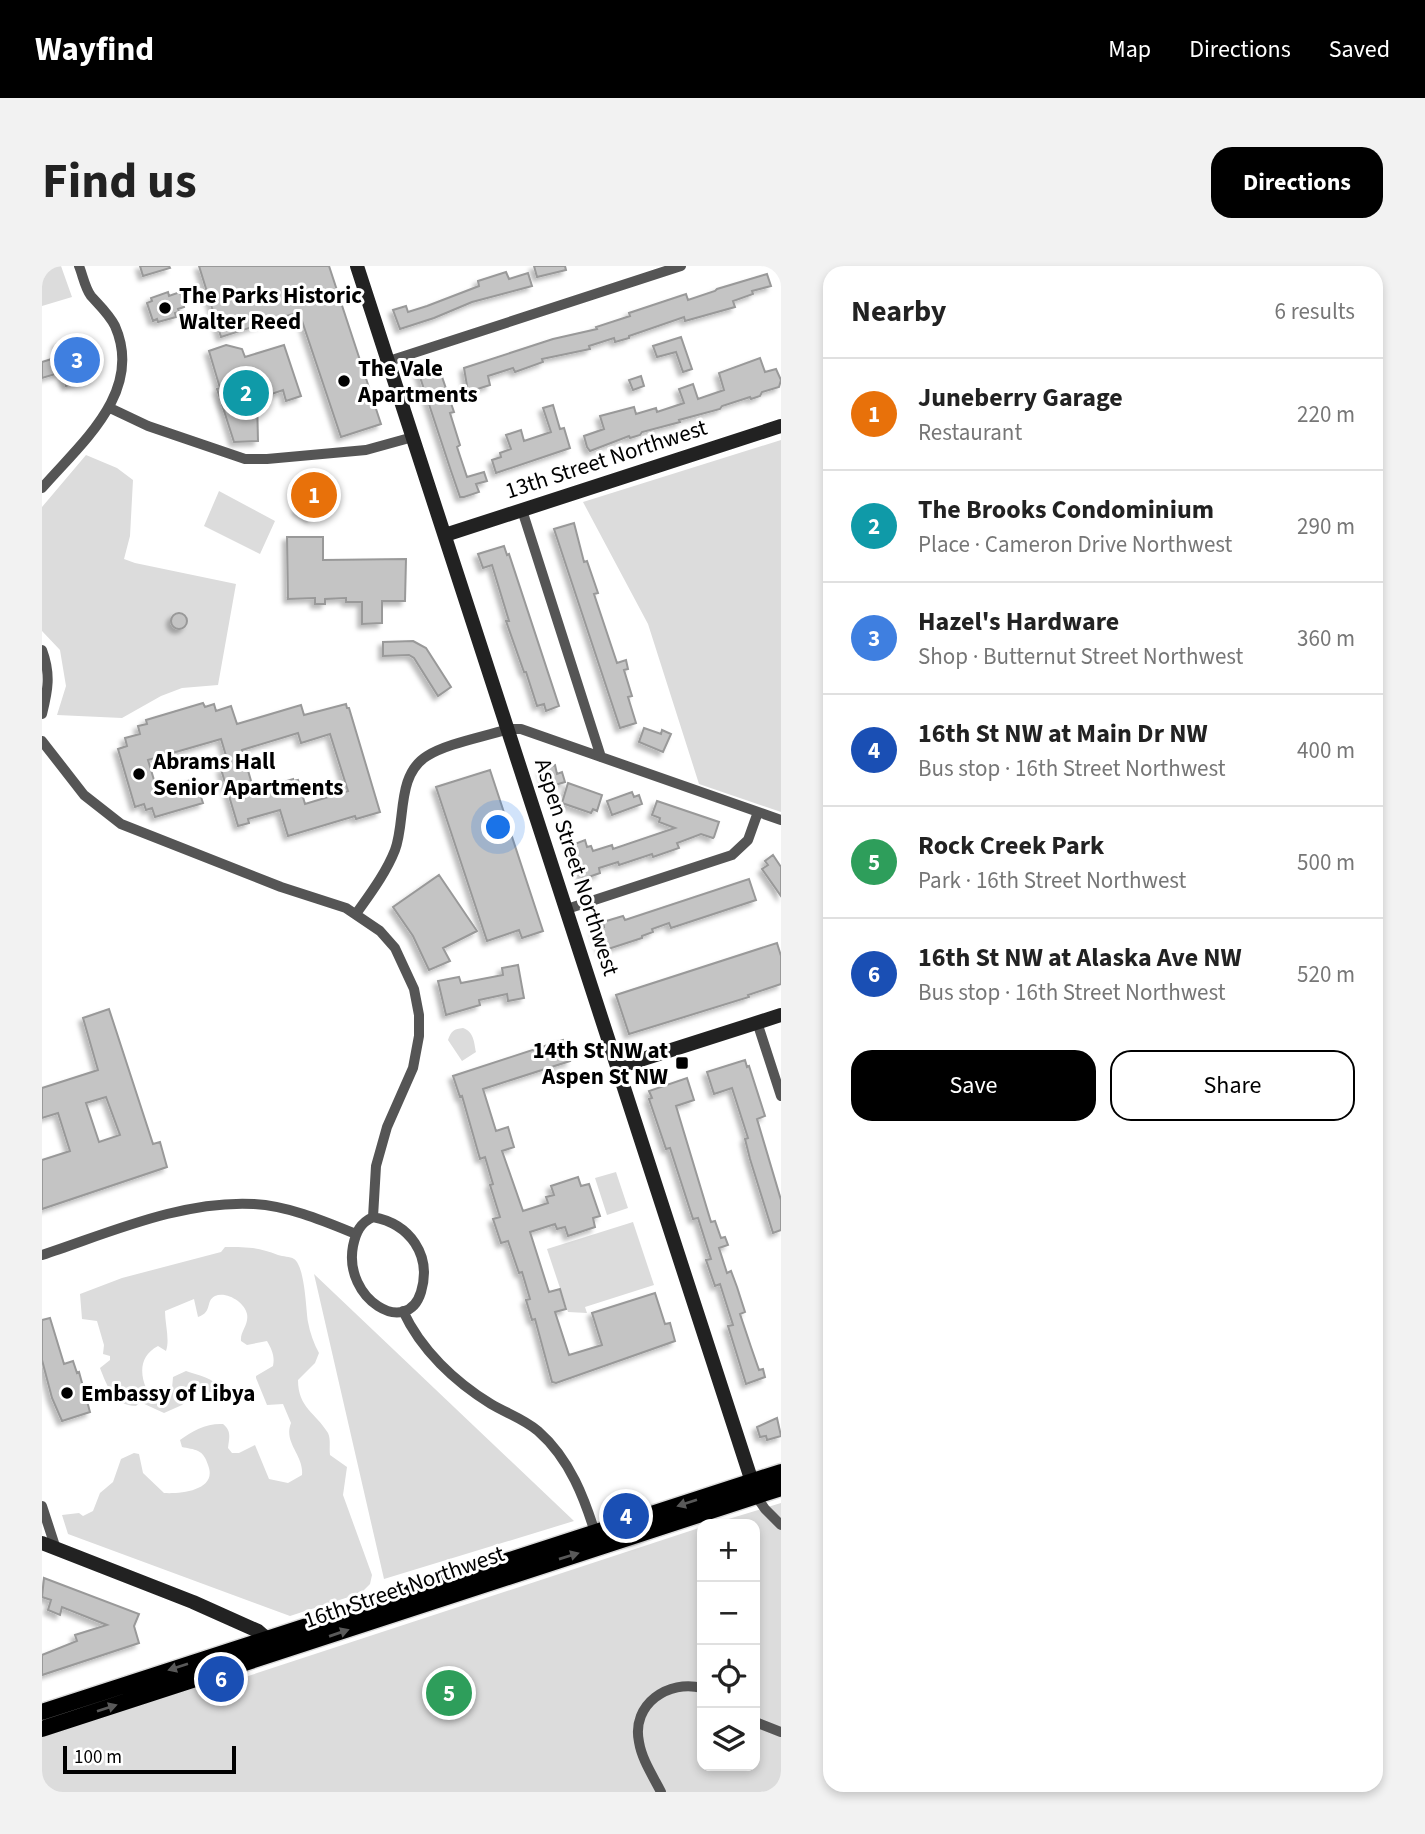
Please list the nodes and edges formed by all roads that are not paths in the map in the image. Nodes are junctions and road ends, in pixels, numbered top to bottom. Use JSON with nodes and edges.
{"nodes":[{"id":1,"x":79,"y":266,"type":"edge"},
{"id":2,"x":357,"y":266,"type":"edge"},
{"id":3,"x":681,"y":266,"type":"edge"},
{"id":4,"x":389,"y":361,"type":"junction"},
{"id":5,"x":110,"y":408,"type":"junction"},
{"id":6,"x":781,"y":426,"type":"edge"},
{"id":7,"x":414,"y":437,"type":"junction"},
{"id":8,"x":42,"y":488,"type":"edge"},
{"id":9,"x":522,"y":510,"type":"junction"},
{"id":10,"x":445,"y":535,"type":"junction"},
{"id":11,"x":42,"y":650,"type":"edge"},
{"id":12,"x":42,"y":713,"type":"edge"},
{"id":13,"x":508,"y":729,"type":"junction"},
{"id":14,"x":42,"y":741,"type":"edge"},
{"id":15,"x":601,"y":757,"type":"junction"},
{"id":16,"x":758,"y":812,"type":"junction"},
{"id":17,"x":781,"y":820,"type":"edge"},
{"id":18,"x":567,"y":909,"type":"junction"},
{"id":19,"x":356,"y":914,"type":"junction"},
{"id":20,"x":781,"y":1015,"type":"edge"},
{"id":21,"x":757,"y":1022,"type":"junction"},
{"id":22,"x":618,"y":1068,"type":"junction"},
{"id":23,"x":781,"y":1097,"type":"edge"},
{"id":24,"x":373,"y":1217,"type":"junction"},
{"id":25,"x":356,"y":1234,"type":"junction"},
{"id":26,"x":42,"y":1255,"type":"edge"},
{"id":27,"x":403,"y":1311,"type":"junction"},
{"id":28,"x":781,"y":1472,"type":"edge"},
{"id":29,"x":781,"y":1488,"type":"edge"},
{"id":30,"x":754,"y":1489,"type":"junction"},
{"id":31,"x":42,"y":1506,"type":"edge"},
{"id":32,"x":781,"y":1525,"type":"edge"},
{"id":33,"x":597,"y":1540,"type":"junction"},
{"id":34,"x":49,"y":1546,"type":"edge"},
{"id":35,"x":266,"y":1638,"type":"junction"},
{"id":36,"x":275,"y":1655,"type":"junction"},
{"id":37,"x":697,"y":1687,"type":"edge"},
{"id":38,"x":42,"y":1712,"type":"edge"},
{"id":39,"x":760,"y":1724,"type":"edge"},
{"id":40,"x":42,"y":1729,"type":"edge"},
{"id":41,"x":781,"y":1732,"type":"edge"},
{"id":42,"x":661,"y":1792,"type":"edge"}],
"edges":[{"from":1,"to":5,"type":"street"},
{"from":2,"to":4,"type":"street","name":"Aspen Street Northwest"},
{"from":3,"to":4,"type":"street"},
{"from":4,"to":7,"type":"street","name":"Aspen Street Northwest"},
{"from":5,"to":7,"type":"street"},
{"from":5,"to":8,"type":"street"},
{"from":6,"to":9,"type":"street","name":"13th Street Northwest"},
{"from":7,"to":10,"type":"street","name":"Aspen Street Northwest"},
{"from":9,"to":10,"type":"street","name":"13th Street Northwest"},
{"from":9,"to":15,"type":"street"},
{"from":10,"to":13,"type":"street","name":"Aspen Street Northwest"},
{"from":11,"to":12,"type":"street"},
{"from":13,"to":15,"type":"street"},
{"from":13,"to":18,"type":"street","name":"Aspen Street Northwest"},
{"from":13,"to":19,"type":"street"},
{"from":14,"to":19,"type":"street"},
{"from":15,"to":16,"type":"street"},
{"from":16,"to":17,"type":"street"},
{"from":16,"to":18,"type":"street"},
{"from":18,"to":22,"type":"street","name":"Aspen Street Northwest"},
{"from":19,"to":24,"type":"street"},
{"from":20,"to":21,"type":"street"},
{"from":21,"to":22,"type":"street"},
{"from":21,"to":23,"type":"street"},
{"from":22,"to":30,"type":"street","name":"Aspen Street Northwest"},
{"from":24,"to":25,"type":"street"},
{"from":24,"to":27,"type":"street"},
{"from":25,"to":26,"type":"street"},
{"from":25,"to":27,"type":"street"},
{"from":27,"to":33,"type":"street"},
{"from":28,"to":30,"type":"main road","name":"16th Street Northwest"},
{"from":29,"to":30,"type":"main road","name":"16th Street Northwest"},
{"from":30,"to":32,"type":"street"},
{"from":30,"to":33,"type":"main road","name":"16th Street Northwest"},
{"from":31,"to":34,"type":"street"},
{"from":33,"to":35,"type":"main road","name":"16th Street Northwest"},
{"from":36,"to":33,"type":"main road","name":"16th Street Northwest","one_way":true},
{"from":34,"to":35,"type":"street"},
{"from":35,"to":36,"type":"street"},
{"from":35,"to":38,"type":"main road","name":"16th Street Northwest","one_way":true},
{"from":40,"to":36,"type":"main road","name":"16th Street Northwest","one_way":true},
{"from":37,"to":42,"type":"street"},
{"from":39,"to":41,"type":"street"}]}
